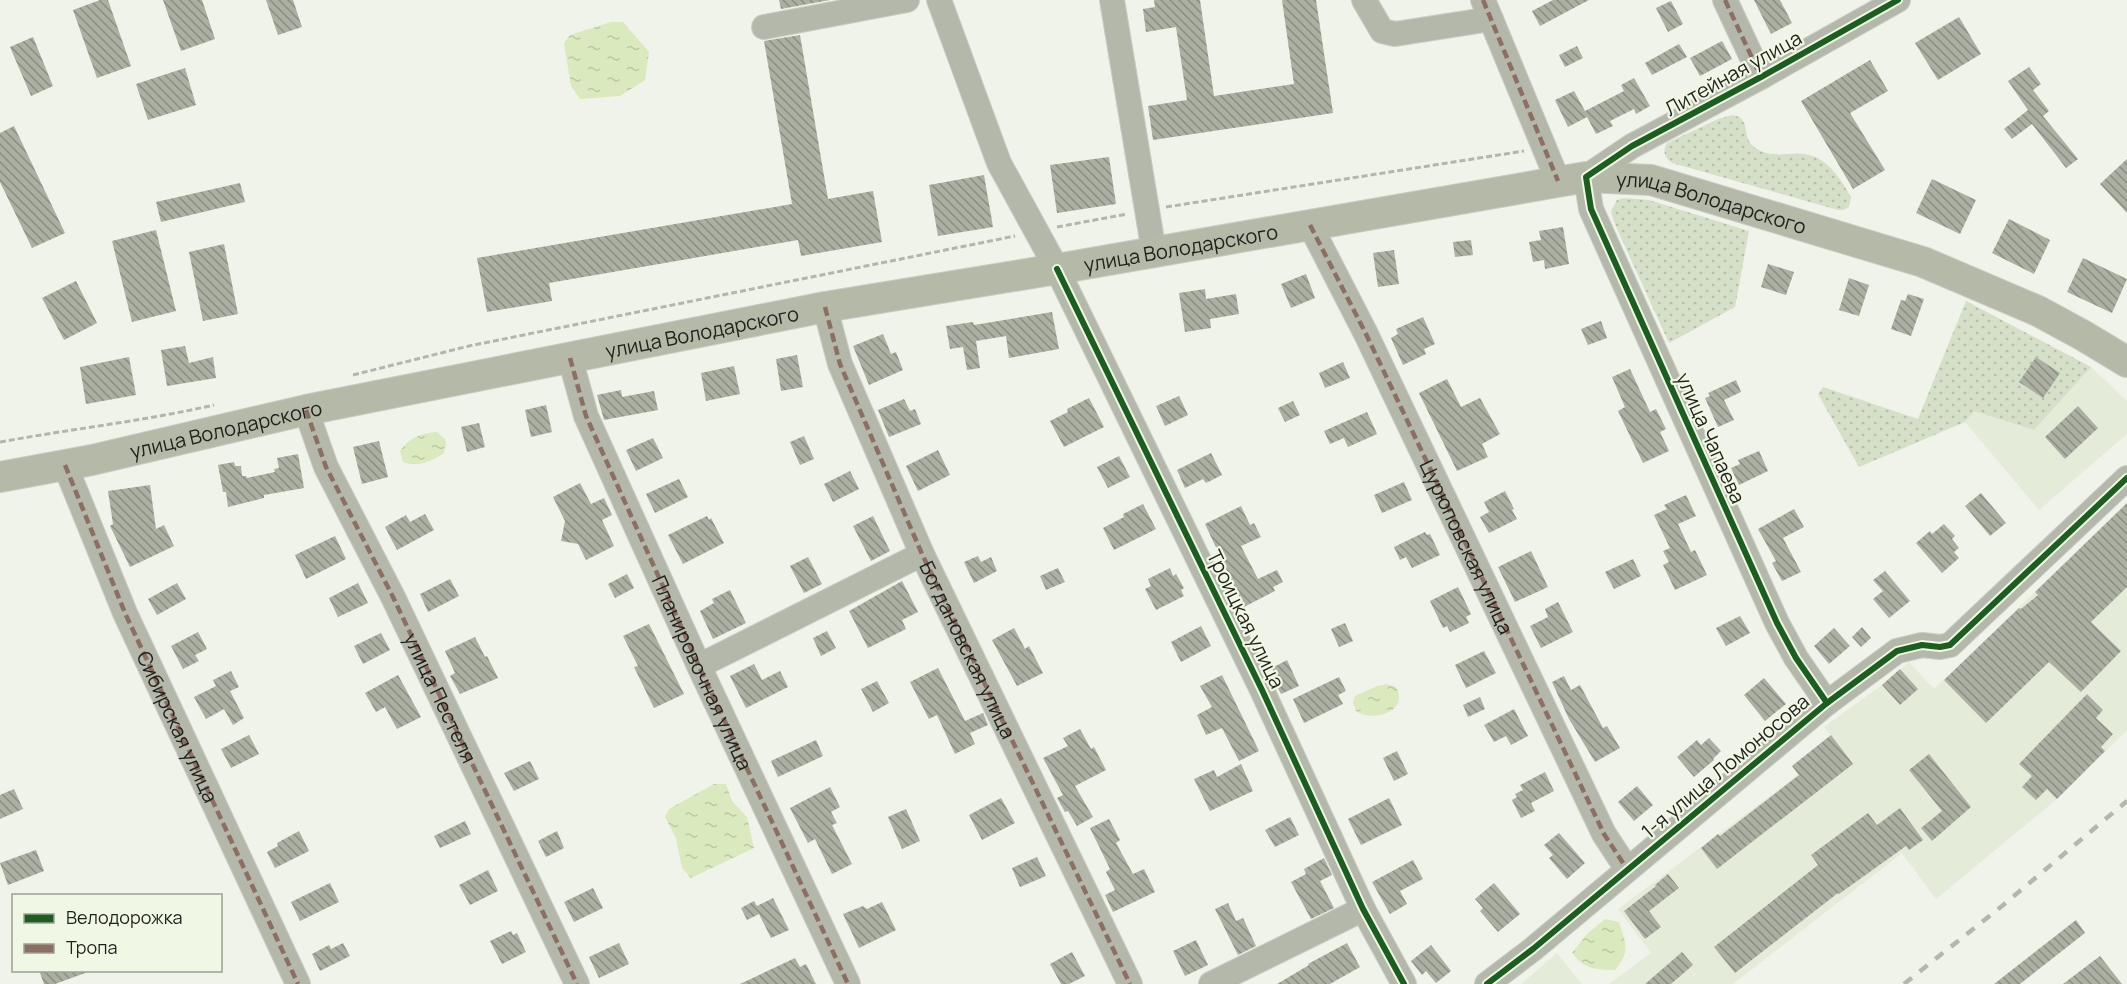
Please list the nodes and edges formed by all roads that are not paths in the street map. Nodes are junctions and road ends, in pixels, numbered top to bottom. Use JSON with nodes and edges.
{"nodes":[{"id":1,"x":907,"y":0,"type":"edge"},
{"id":2,"x":939,"y":0,"type":"edge"},
{"id":3,"x":1112,"y":0,"type":"edge"},
{"id":4,"x":1364,"y":0,"type":"edge"},
{"id":5,"x":1725,"y":0,"type":"edge"},
{"id":6,"x":1898,"y":0,"type":"edge"},
{"id":7,"x":1487,"y":9,"type":"edge"},
{"id":8,"x":764,"y":27,"type":"dead end"},
{"id":9,"x":1761,"y":77,"type":"junction"},
{"id":10,"x":1572,"y":179,"type":"junction"},
{"id":11,"x":1310,"y":225,"type":"junction"},
{"id":12,"x":1154,"y":252,"type":"junction"},
{"id":13,"x":1057,"y":269,"type":"junction"},
{"id":14,"x":825,"y":307,"type":"junction"},
{"id":15,"x":570,"y":358,"type":"junction"},
{"id":16,"x":2127,"y":362,"type":"edge"},
{"id":17,"x":306,"y":410,"type":"junction"},
{"id":18,"x":65,"y":465,"type":"junction"},
{"id":19,"x":0,"y":477,"type":"edge"},
{"id":20,"x":2127,"y":478,"type":"edge"},
{"id":21,"x":922,"y":554,"type":"junction"},
{"id":22,"x":699,"y":666,"type":"junction"},
{"id":23,"x":1827,"y":703,"type":"junction"},
{"id":24,"x":1627,"y":868,"type":"junction"},
{"id":25,"x":1363,"y":909,"type":"junction"},
{"id":26,"x":298,"y":984,"type":"edge"},
{"id":27,"x":577,"y":984,"type":"edge"},
{"id":28,"x":848,"y":984,"type":"edge"},
{"id":29,"x":1130,"y":984,"type":"edge"},
{"id":30,"x":1211,"y":984,"type":"edge"},
{"id":31,"x":1404,"y":984,"type":"edge"},
{"id":32,"x":1487,"y":984,"type":"edge"}],
"edges":[{"from":1,"to":8,"type":"street"},
{"from":2,"to":13,"type":"street","name":"Троицкая улица"},
{"from":3,"to":12,"type":"street"},
{"from":4,"to":7,"type":"street"},
{"from":5,"to":9,"type":"street"},
{"from":6,"to":9,"type":"street","name":"Литейная улица"},
{"from":7,"to":10,"type":"street","name":"улица Чапаева"},
{"from":9,"to":10,"type":"street","name":"Литейная улица"},
{"from":10,"to":11,"type":"main road","name":"улица Володарского"},
{"from":10,"to":16,"type":"main road","name":"улица Володарского"},
{"from":10,"to":23,"type":"street","name":"улица Чапаева"},
{"from":11,"to":12,"type":"main road","name":"улица Володарского"},
{"from":11,"to":24,"type":"street","name":"Цурюповская улица"},
{"from":12,"to":13,"type":"main road","name":"улица Володарского"},
{"from":13,"to":14,"type":"main road","name":"улица Володарского"},
{"from":13,"to":25,"type":"street","name":"Троицкая улица"},
{"from":14,"to":15,"type":"main road","name":"улица Володарского"},
{"from":14,"to":21,"type":"street","name":"Богдановская улица"},
{"from":15,"to":17,"type":"main road","name":"улица Володарского"},
{"from":15,"to":22,"type":"street","name":"Планировочная улица"},
{"from":17,"to":18,"type":"main road","name":"улица Володарского"},
{"from":17,"to":27,"type":"street","name":"улица Пестеля"},
{"from":18,"to":19,"type":"main road","name":"улица Володарского"},
{"from":18,"to":26,"type":"street","name":"Сибирская улица"},
{"from":20,"to":23,"type":"street","name":"1-я улица Ломоносова"},
{"from":21,"to":22,"type":"street"},
{"from":21,"to":29,"type":"street","name":"Богдановская улица"},
{"from":22,"to":28,"type":"street","name":"Планировочная улица"},
{"from":23,"to":24,"type":"street","name":"1-я улица Ломоносова"},
{"from":24,"to":32,"type":"street","name":"1-я улица Ломоносова"},
{"from":25,"to":30,"type":"street"},
{"from":25,"to":31,"type":"street","name":"Троицкая улица"}]}
